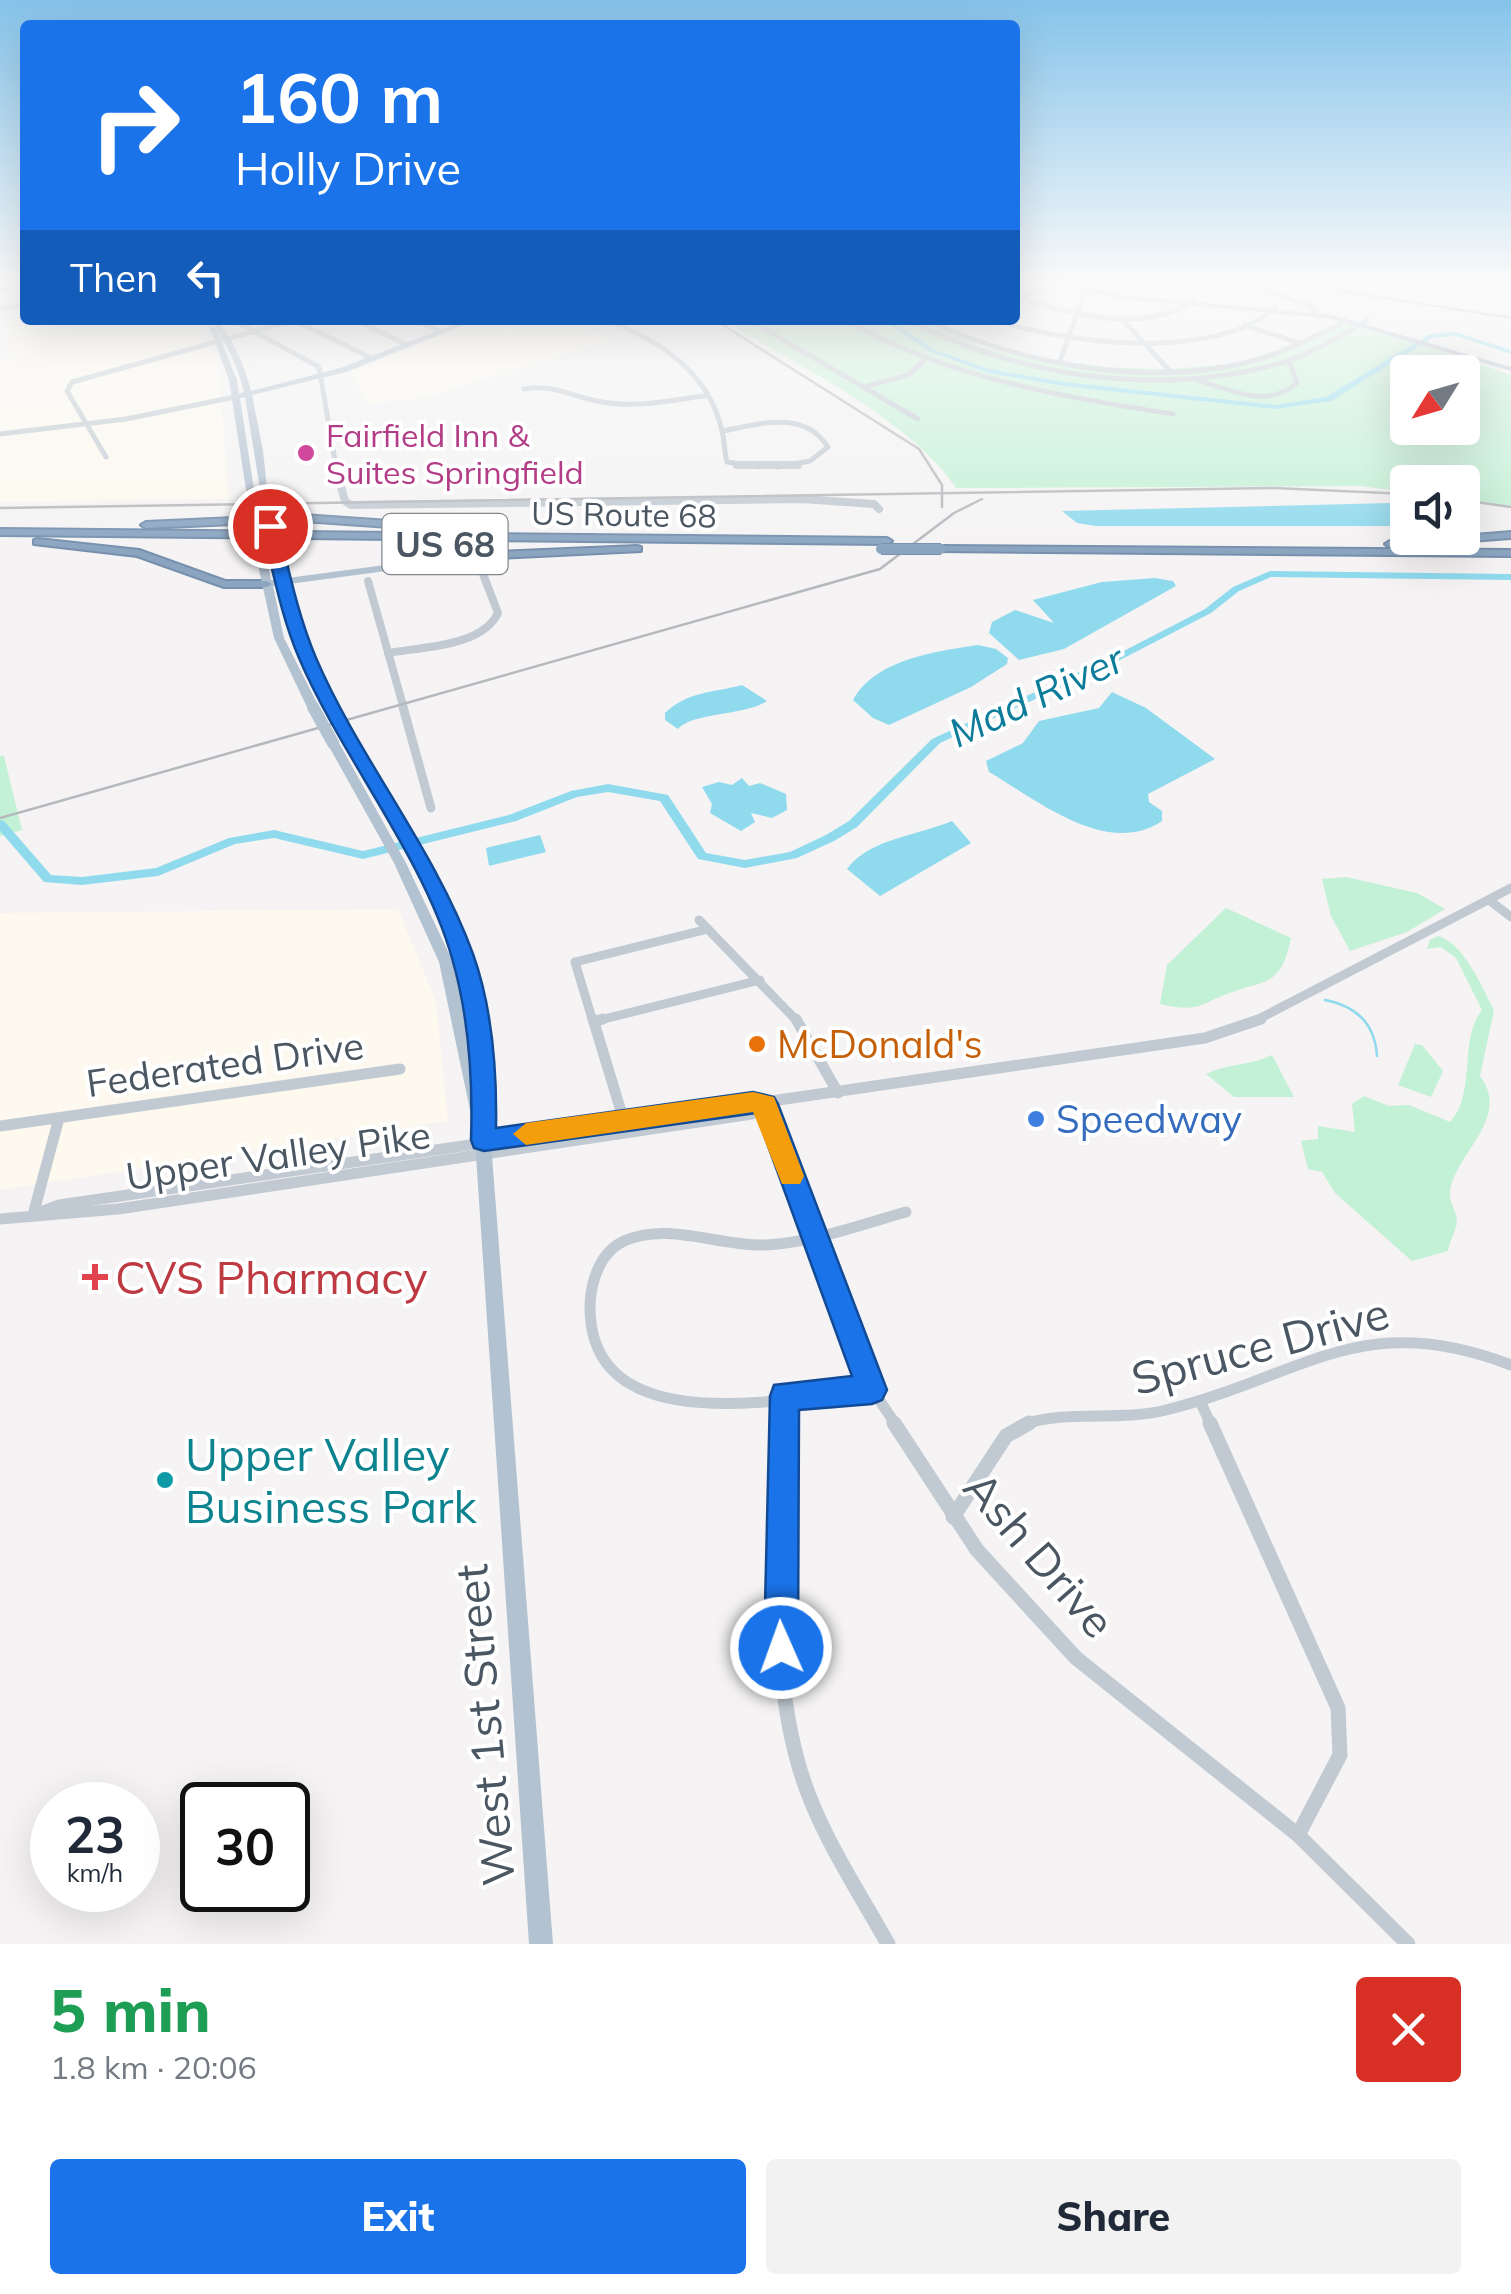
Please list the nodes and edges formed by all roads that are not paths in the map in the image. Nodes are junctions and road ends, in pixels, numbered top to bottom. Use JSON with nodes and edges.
{"nodes":[{"id":1,"x":114,"y":369,"type":"edge"},
{"id":2,"x":230,"y":369,"type":"edge"},
{"id":3,"x":235,"y":369,"type":"edge"},
{"id":4,"x":317,"y":369,"type":"edge"},
{"id":5,"x":344,"y":369,"type":"edge"},
{"id":6,"x":685,"y":369,"type":"edge"},
{"id":7,"x":832,"y":369,"type":"edge"},
{"id":8,"x":916,"y":369,"type":"edge"},
{"id":9,"x":948,"y":369,"type":"edge"},
{"id":10,"x":1060,"y":369,"type":"edge"},
{"id":11,"x":1164,"y":369,"type":"edge"},
{"id":12,"x":1168,"y":369,"type":"junction"},
{"id":13,"x":1171,"y":369,"type":"edge"},
{"id":14,"x":1234,"y":369,"type":"edge"},
{"id":15,"x":1291,"y":369,"type":"edge"},
{"id":16,"x":322,"y":376,"type":"junction"},
{"id":17,"x":1177,"y":377,"type":"junction"},
{"id":18,"x":292,"y":384,"type":"junction"},
{"id":19,"x":863,"y":387,"type":"junction"},
{"id":20,"x":324,"y":388,"type":"junction"},
{"id":21,"x":524,"y":389,"type":"dead end"},
{"id":22,"x":246,"y":394,"type":"junction"},
{"id":23,"x":704,"y":396,"type":"junction"},
{"id":24,"x":235,"y":397,"type":"junction"},
{"id":25,"x":1172,"y":414,"type":"dead end"},
{"id":26,"x":82,"y":417,"type":"junction"},
{"id":27,"x":918,"y":419,"type":"dead end"},
{"id":28,"x":87,"y":425,"type":"junction"},
{"id":29,"x":74,"y":426,"type":"junction"},
{"id":30,"x":722,"y":430,"type":"junction"},
{"id":31,"x":0,"y":434,"type":"edge"},
{"id":32,"x":106,"y":457,"type":"dead end"},
{"id":33,"x":879,"y":509,"type":"dead end"},
{"id":34,"x":254,"y":518,"type":"junction"},
{"id":35,"x":269,"y":518,"type":"junction"},
{"id":36,"x":2,"y":535,"type":"edge"},
{"id":37,"x":1511,"y":536,"type":"edge"},
{"id":38,"x":586,"y":538,"type":"junction"},
{"id":39,"x":884,"y":545,"type":"junction"},
{"id":40,"x":944,"y":546,"type":"junction"},
{"id":41,"x":1339,"y":546,"type":"junction"},
{"id":42,"x":1511,"y":546,"type":"edge"},
{"id":43,"x":692,"y":547,"type":"junction"},
{"id":44,"x":1511,"y":554,"type":"edge"},
{"id":45,"x":476,"y":556,"type":"junction"},
{"id":46,"x":368,"y":581,"type":"dead end"},
{"id":47,"x":284,"y":583,"type":"junction"},
{"id":48,"x":267,"y":584,"type":"junction"},
{"id":49,"x":388,"y":653,"type":"junction"},
{"id":50,"x":432,"y":808,"type":"dead end"},
{"id":51,"x":392,"y":812,"type":"joint"},
{"id":52,"x":417,"y":858,"type":"joint"},
{"id":53,"x":1511,"y":888,"type":"edge"},
{"id":54,"x":1489,"y":900,"type":"junction"},
{"id":55,"x":1511,"y":917,"type":"edge"},
{"id":56,"x":699,"y":920,"type":"dead end"},
{"id":57,"x":708,"y":929,"type":"junction"},
{"id":58,"x":760,"y":980,"type":"junction"},
{"id":59,"x":596,"y":1021,"type":"junction"},
{"id":60,"x":400,"y":1069,"type":"dead end"},
{"id":61,"x":838,"y":1093,"type":"junction"},
{"id":62,"x":765,"y":1104,"type":"junction"},
{"id":63,"x":60,"y":1118,"type":"junction"},
{"id":64,"x":625,"y":1119,"type":"junction"},
{"id":65,"x":0,"y":1126,"type":"edge"},
{"id":66,"x":558,"y":1144,"type":"junction"},
{"id":67,"x":484,"y":1148,"type":"junction"},
{"id":68,"x":906,"y":1212,"type":"dead end"},
{"id":69,"x":33,"y":1214,"type":"junction"},
{"id":70,"x":0,"y":1219,"type":"edge"},
{"id":71,"x":813,"y":1237,"type":"junction"},
{"id":72,"x":1511,"y":1364,"type":"edge"},
{"id":73,"x":872,"y":1390,"type":"junction"},
{"id":74,"x":784,"y":1396,"type":"junction"},
{"id":75,"x":1200,"y":1402,"type":"junction"},
{"id":76,"x":953,"y":1517,"type":"junction"},
{"id":77,"x":1298,"y":1835,"type":"junction"},
{"id":78,"x":541,"y":1944,"type":"edge"},
{"id":79,"x":888,"y":1944,"type":"edge"},
{"id":80,"x":1408,"y":1944,"type":"edge"}],
"edges":[{"from":1,"to":26,"type":"street"},
{"from":2,"to":24,"type":"main road","name":"West 1st Street"},
{"from":3,"to":22,"type":"main road","name":"West 1st Street"},
{"from":4,"to":16,"type":"street"},
{"from":5,"to":16,"type":"main road"},
{"from":6,"to":23,"type":"street"},
{"from":7,"to":19,"type":"street"},
{"from":8,"to":19,"type":"street"},
{"from":9,"to":25,"type":"street"},
{"from":10,"to":17,"type":"street"},
{"from":11,"to":12,"type":"street"},
{"from":12,"to":13,"type":"street"},
{"from":12,"to":17,"type":"street"},
{"from":14,"to":17,"type":"street"},
{"from":15,"to":17,"type":"street"},
{"from":16,"to":18,"type":"main road"},
{"from":16,"to":20,"type":"street"},
{"from":18,"to":20,"type":"main road"},
{"from":18,"to":22,"type":"main road"},
{"from":19,"to":27,"type":"street"},
{"from":20,"to":33,"type":"street"},
{"from":21,"to":23,"type":"street"},
{"from":22,"to":24,"type":"main road"},
{"from":22,"to":35,"type":"main road","name":"West 1st Street","bridge":true},
{"from":23,"to":30,"type":"street"},
{"from":24,"to":28,"type":"street"},
{"from":24,"to":34,"type":"main road","name":"West 1st Street","bridge":true},
{"from":26,"to":28,"type":"street"},
{"from":26,"to":29,"type":"street"},
{"from":28,"to":29,"type":"street"},
{"from":28,"to":32,"type":"street"},
{"from":29,"to":31,"type":"street"},
{"from":30,"to":30,"type":"street"},
{"from":34,"to":35,"type":"highway"},
{"from":34,"to":36,"type":"highway"},
{"from":34,"to":48,"type":"main road","name":"West 1st Street","bridge":true},
{"from":35,"to":38,"type":"highway"},
{"from":35,"to":47,"type":"main road","name":"West 1st Street","bridge":true},
{"from":36,"to":38,"type":"highway","name":"US Route 68","number":"US 68"},
{"from":36,"to":43,"type":"highway","name":"US Route 68","number":"US 68"},
{"from":36,"to":48,"type":"highway"},
{"from":37,"to":41,"type":"highway"},
{"from":38,"to":39,"type":"highway","name":"US Route 68","number":"US 68"},
{"from":39,"to":40,"type":"highway","number":"US 68","bridge":true},
{"from":39,"to":43,"type":"highway","name":"US Route 68","number":"US 68"},
{"from":40,"to":41,"type":"highway","number":"US 68"},
{"from":40,"to":44,"type":"highway","number":"US 68"},
{"from":41,"to":42,"type":"highway","number":"US 68"},
{"from":43,"to":45,"type":"highway"},
{"from":45,"to":47,"type":"main road"},
{"from":45,"to":49,"type":"street"},
{"from":46,"to":49,"type":"street"},
{"from":47,"to":48,"type":"main road"},
{"from":47,"to":51,"type":"main road","name":"West 1st Street","bridge":true},
{"from":48,"to":67,"type":"main road","name":"West 1st Street","bridge":true},
{"from":49,"to":50,"type":"street"},
{"from":51,"to":52,"type":"main road","name":"West 1st Street"},
{"from":52,"to":67,"type":"main road","name":"West 1st Street"},
{"from":53,"to":54,"type":"street","name":"Upper Valley Pike"},
{"from":54,"to":55,"type":"street"},
{"from":54,"to":61,"type":"street","name":"Upper Valley Pike"},
{"from":56,"to":57,"type":"street"},
{"from":57,"to":58,"type":"street"},
{"from":57,"to":59,"type":"street"},
{"from":58,"to":59,"type":"street"},
{"from":58,"to":61,"type":"street"},
{"from":59,"to":64,"type":"street"},
{"from":60,"to":63,"type":"street","name":"Federated Drive"},
{"from":61,"to":62,"type":"street","name":"Upper Valley Pike"},
{"from":62,"to":64,"type":"street","name":"Upper Valley Pike"},
{"from":62,"to":66,"type":"street","name":"Upper Valley Pike"},
{"from":62,"to":71,"type":"street","name":"Ash Drive"},
{"from":63,"to":65,"type":"street","name":"Federated Drive"},
{"from":63,"to":69,"type":"street","name":"Federated Drive"},
{"from":64,"to":66,"type":"street"},
{"from":64,"to":67,"type":"street","name":"Upper Valley Pike"},
{"from":66,"to":67,"type":"street","name":"Upper Valley Pike"},
{"from":67,"to":69,"type":"street","name":"Upper Valley Pike"},
{"from":67,"to":78,"type":"main road","name":"West 1st Street"},
{"from":68,"to":71,"type":"street"},
{"from":69,"to":70,"type":"street","name":"Upper Valley Pike"},
{"from":71,"to":73,"type":"street","name":"Ash Drive"},
{"from":71,"to":74,"type":"street"},
{"from":72,"to":75,"type":"street","name":"Spruce Drive"},
{"from":73,"to":74,"type":"street"},
{"from":73,"to":76,"type":"street","name":"Ash Drive"},
{"from":74,"to":79,"type":"street"},
{"from":75,"to":76,"type":"street","name":"Spruce Drive"},
{"from":75,"to":77,"type":"street"},
{"from":76,"to":77,"type":"street","name":"Ash Drive"},
{"from":77,"to":80,"type":"street","name":"Ash Drive"}]}
